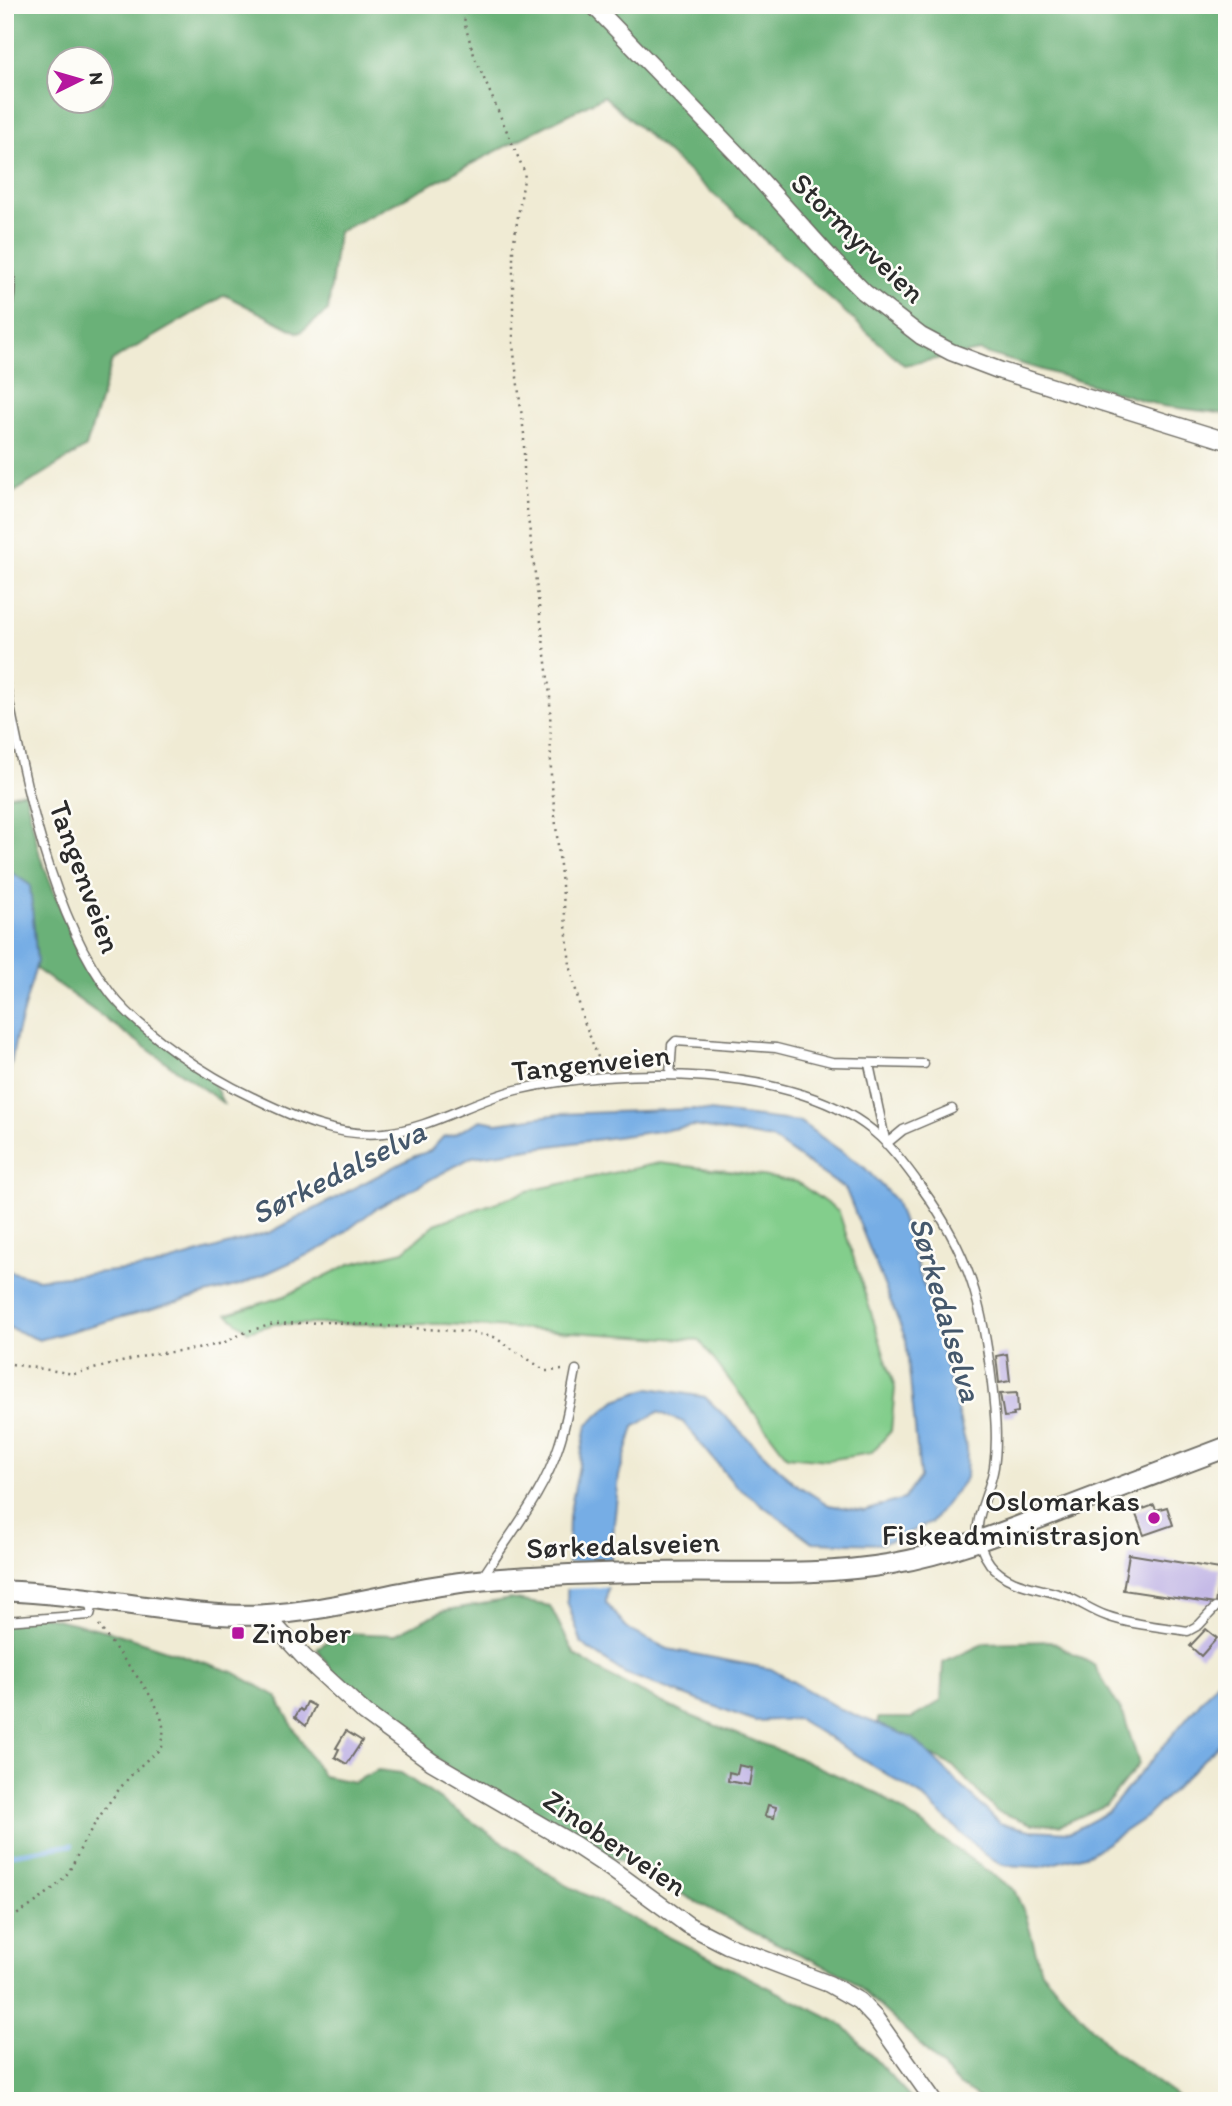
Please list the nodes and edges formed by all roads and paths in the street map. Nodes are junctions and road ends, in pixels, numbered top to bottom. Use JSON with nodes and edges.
{"nodes":[{"id":1,"x":467,"y":5,"type":"edge"},
{"id":2,"x":593,"y":5,"type":"edge"},
{"id":3,"x":1225,"y":5,"type":"edge"},
{"id":4,"x":1227,"y":26,"type":"edge"},
{"id":5,"x":5,"y":248,"type":"edge"},
{"id":6,"x":5,"y":323,"type":"edge"},
{"id":7,"x":1227,"y":441,"type":"edge"},
{"id":8,"x":5,"y":681,"type":"edge"},
{"id":9,"x":869,"y":1064,"type":"junction"},
{"id":10,"x":924,"y":1065,"type":"dead end"},
{"id":11,"x":670,"y":1075,"type":"junction"},
{"id":12,"x":603,"y":1079,"type":"junction"},
{"id":13,"x":952,"y":1109,"type":"dead end"},
{"id":14,"x":886,"y":1144,"type":"junction"},
{"id":15,"x":5,"y":1363,"type":"edge"},
{"id":16,"x":576,"y":1370,"type":"joint"},
{"id":17,"x":1227,"y":1447,"type":"edge"},
{"id":18,"x":978,"y":1540,"type":"junction"},
{"id":19,"x":481,"y":1580,"type":"junction"},
{"id":20,"x":5,"y":1591,"type":"edge"},
{"id":21,"x":93,"y":1607,"type":"junction"},
{"id":22,"x":1215,"y":1608,"type":"dead end"},
{"id":23,"x":265,"y":1615,"type":"junction"},
{"id":24,"x":5,"y":1621,"type":"edge"},
{"id":25,"x":5,"y":1921,"type":"edge"},
{"id":26,"x":934,"y":2101,"type":"edge"}],
"edges":[{"from":1,"to":12,"type":"path"},
{"from":2,"to":7,"type":"street","name":"Stormyrveien"},
{"from":3,"to":4,"type":"path"},
{"from":5,"to":6,"type":"lane"},
{"from":8,"to":12,"type":"lane","name":"Tangenveien"},
{"from":9,"to":10,"type":"lane"},
{"from":9,"to":11,"type":"lane"},
{"from":9,"to":14,"type":"lane"},
{"from":11,"to":12,"type":"lane","name":"Tangenveien"},
{"from":11,"to":14,"type":"lane","name":"Tangenveien"},
{"from":13,"to":14,"type":"lane"},
{"from":14,"to":18,"type":"lane","name":"Tangenveien"},
{"from":15,"to":16,"type":"path"},
{"from":16,"to":19,"type":"lane"},
{"from":17,"to":18,"type":"street","name":"Sørkedalsveien"},
{"from":18,"to":19,"type":"street","name":"Sørkedalsveien"},
{"from":18,"to":22,"type":"lane"},
{"from":19,"to":23,"type":"street","name":"Sørkedalsveien"},
{"from":20,"to":21,"type":"street","name":"Sørkedalsveien"},
{"from":21,"to":23,"type":"street","name":"Sørkedalsveien"},
{"from":21,"to":24,"type":"lane"},
{"from":21,"to":25,"type":"path"},
{"from":23,"to":26,"type":"street","name":"Zinoberveien"}]}
